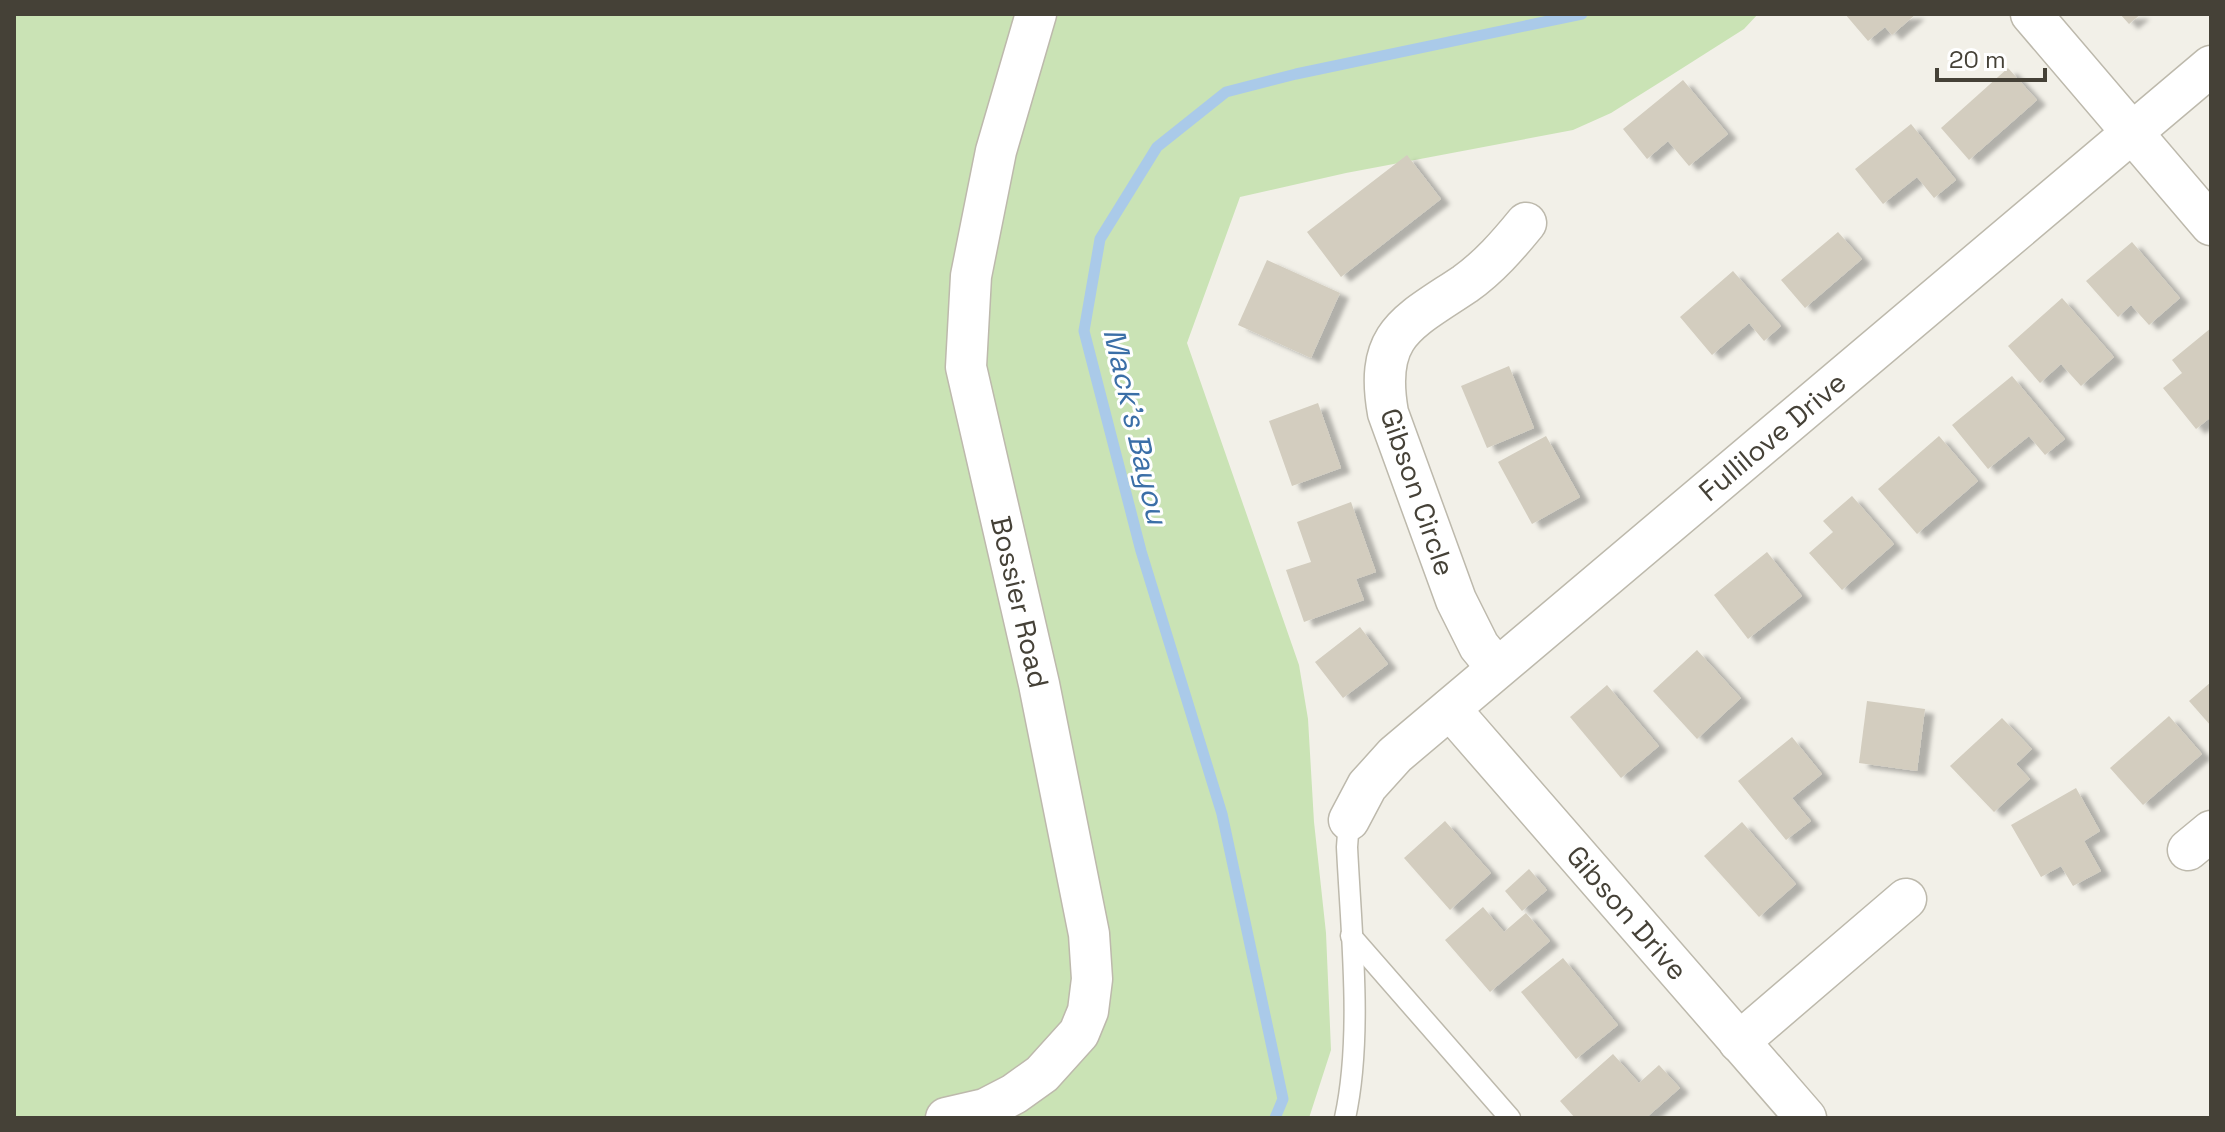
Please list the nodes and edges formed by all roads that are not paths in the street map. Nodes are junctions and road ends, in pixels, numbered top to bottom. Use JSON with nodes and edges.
{"nodes":[{"id":1,"x":1036,"y":14,"type":"edge"},
{"id":2,"x":2031,"y":14,"type":"edge"},
{"id":3,"x":2211,"y":66,"type":"edge"},
{"id":4,"x":2133,"y":132,"type":"junction"},
{"id":5,"x":1526,"y":223,"type":"dead end"},
{"id":6,"x":2211,"y":225,"type":"edge"},
{"id":7,"x":1497,"y":668,"type":"junction"},
{"id":8,"x":1450,"y":709,"type":"junction"},
{"id":9,"x":1349,"y":820,"type":"joint"},
{"id":10,"x":1906,"y":899,"type":"dead end"},
{"id":11,"x":1351,"y":936,"type":"junction"},
{"id":12,"x":1739,"y":1042,"type":"junction"},
{"id":13,"x":946,"y":1118,"type":"edge"},
{"id":14,"x":1345,"y":1118,"type":"edge"},
{"id":15,"x":1510,"y":1118,"type":"edge"},
{"id":16,"x":1806,"y":1118,"type":"edge"}],
"edges":[{"from":1,"to":13,"type":"street","name":"Bossier Road"},
{"from":2,"to":4,"type":"street"},
{"from":3,"to":4,"type":"street","name":"Fullilove Drive"},
{"from":4,"to":6,"type":"street"},
{"from":4,"to":7,"type":"street","name":"Fullilove Drive"},
{"from":5,"to":7,"type":"street","name":"Gibson Circle"},
{"from":7,"to":8,"type":"street","name":"Fullilove Drive"},
{"from":8,"to":9,"type":"street","name":"Fullilove Drive"},
{"from":8,"to":12,"type":"street","name":"Gibson Drive"},
{"from":9,"to":11,"type":"lane"},
{"from":10,"to":12,"type":"street"},
{"from":11,"to":14,"type":"lane"},
{"from":11,"to":15,"type":"lane"},
{"from":12,"to":16,"type":"street","name":"Gibson Drive"}]}
